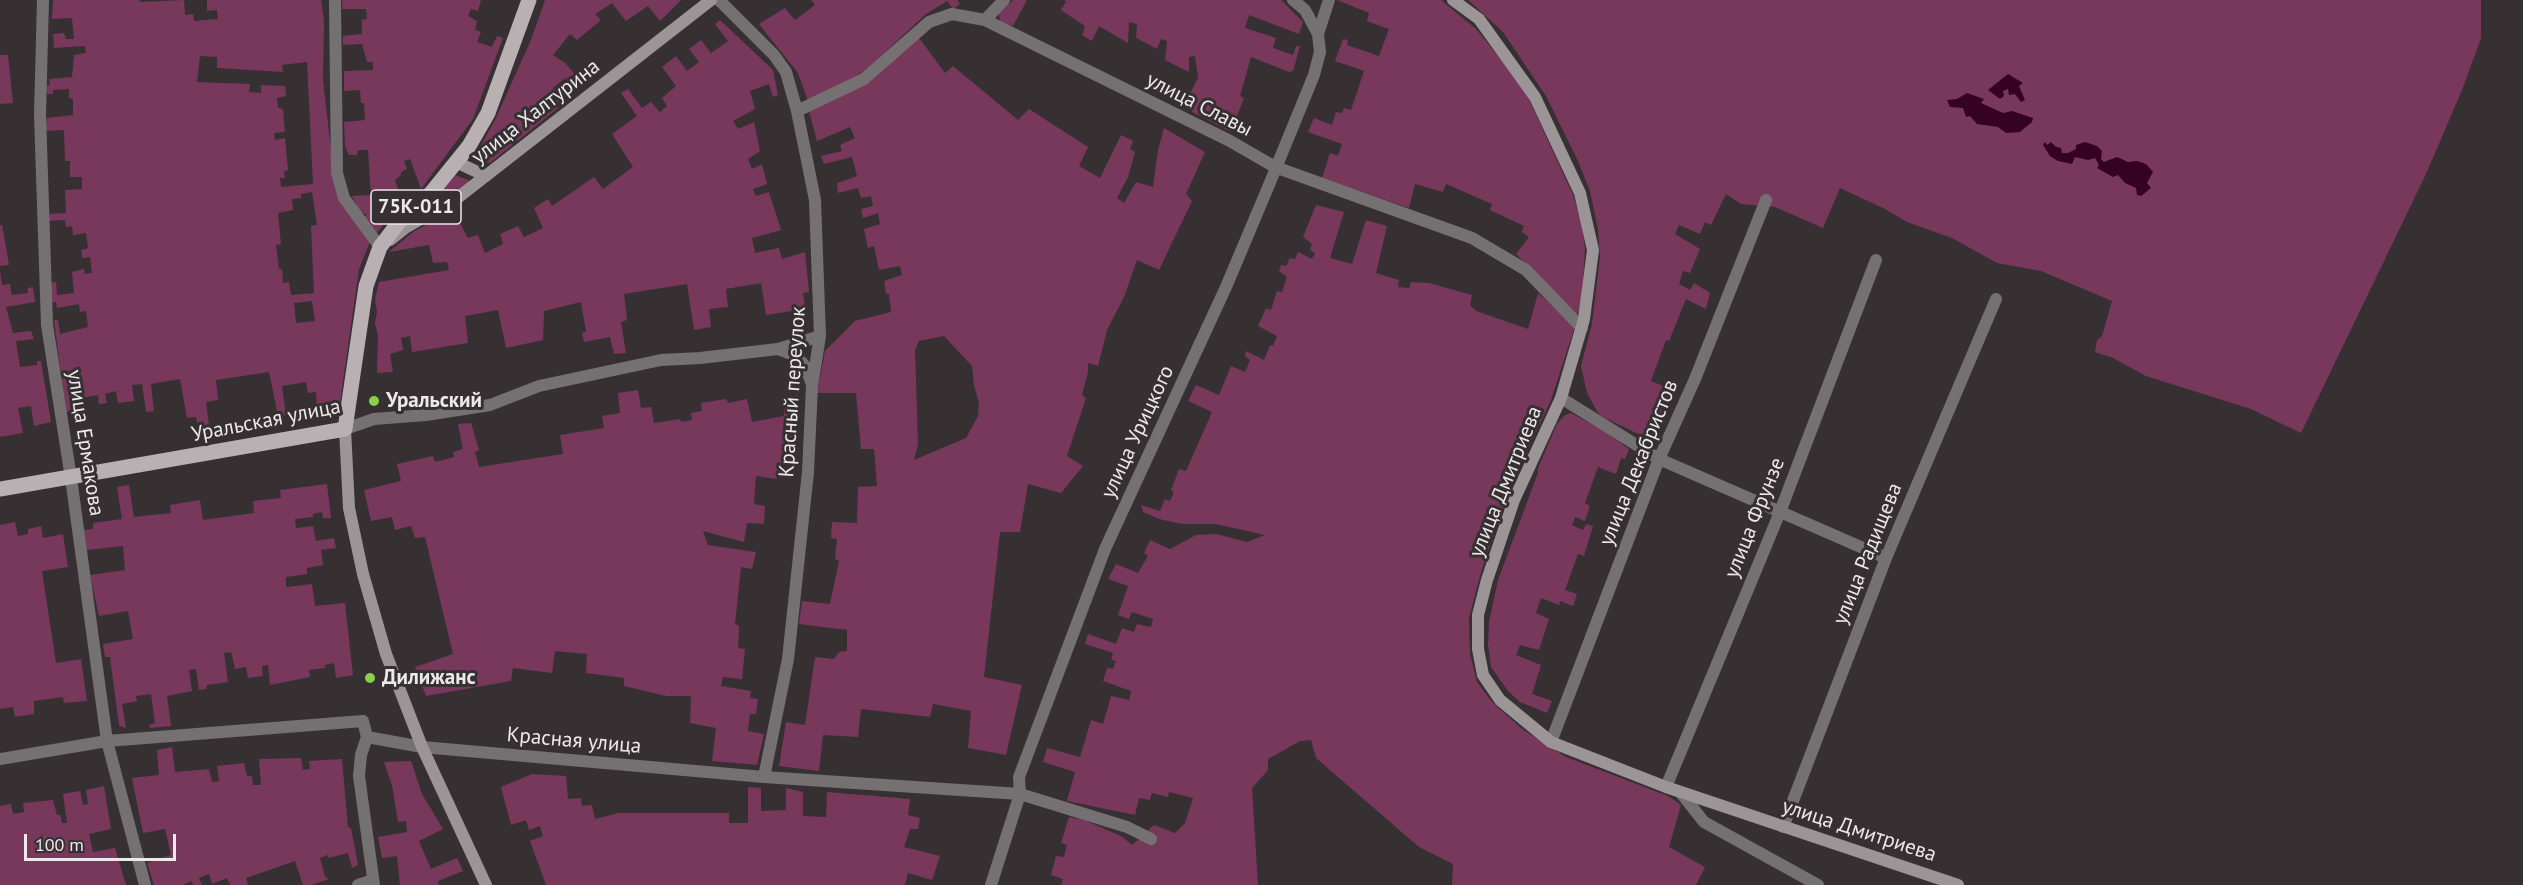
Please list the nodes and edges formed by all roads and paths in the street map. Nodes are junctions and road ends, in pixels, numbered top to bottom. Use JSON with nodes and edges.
{"nodes":[{"id":1,"x":44,"y":0,"type":"edge"},
{"id":2,"x":335,"y":0,"type":"edge"},
{"id":3,"x":529,"y":0,"type":"edge"},
{"id":4,"x":711,"y":0,"type":"edge"},
{"id":5,"x":718,"y":0,"type":"edge"},
{"id":6,"x":1004,"y":0,"type":"edge"},
{"id":7,"x":1293,"y":0,"type":"edge"},
{"id":8,"x":1329,"y":0,"type":"edge"},
{"id":9,"x":1453,"y":0,"type":"edge"},
{"id":10,"x":984,"y":20,"type":"junction"},
{"id":11,"x":1318,"y":34,"type":"junction"},
{"id":12,"x":797,"y":111,"type":"junction"},
{"id":13,"x":456,"y":162,"type":"junction"},
{"id":14,"x":1275,"y":167,"type":"junction"},
{"id":15,"x":486,"y":176,"type":"junction"},
{"id":16,"x":1766,"y":201,"type":"dead end"},
{"id":17,"x":380,"y":248,"type":"junction"},
{"id":18,"x":1876,"y":260,"type":"dead end"},
{"id":19,"x":1996,"y":299,"type":"dead end"},
{"id":20,"x":1582,"y":328,"type":"junction"},
{"id":21,"x":820,"y":336,"type":"junction"},
{"id":22,"x":778,"y":349,"type":"junction"},
{"id":23,"x":812,"y":386,"type":"junction"},
{"id":24,"x":1561,"y":398,"type":"junction"},
{"id":25,"x":345,"y":429,"type":"junction"},
{"id":26,"x":1659,"y":459,"type":"junction"},
{"id":27,"x":71,"y":478,"type":"junction"},
{"id":28,"x":0,"y":489,"type":"edge"},
{"id":29,"x":1780,"y":512,"type":"junction"},
{"id":30,"x":1886,"y":558,"type":"junction"},
{"id":31,"x":367,"y":738,"type":"junction"},
{"id":32,"x":107,"y":741,"type":"junction"},
{"id":33,"x":1551,"y":742,"type":"junction"},
{"id":34,"x":422,"y":747,"type":"junction"},
{"id":35,"x":0,"y":759,"type":"edge"},
{"id":36,"x":764,"y":777,"type":"junction"},
{"id":37,"x":1666,"y":787,"type":"junction"},
{"id":38,"x":1681,"y":792,"type":"junction"},
{"id":39,"x":1020,"y":794,"type":"junction"},
{"id":40,"x":1783,"y":827,"type":"junction"},
{"id":41,"x":1151,"y":839,"type":"dead end"},
{"id":42,"x":374,"y":882,"type":"edge"},
{"id":43,"x":145,"y":885,"type":"edge"},
{"id":44,"x":358,"y":885,"type":"edge"},
{"id":45,"x":486,"y":885,"type":"edge"},
{"id":46,"x":991,"y":885,"type":"edge"},
{"id":47,"x":1818,"y":885,"type":"edge"},
{"id":48,"x":1958,"y":885,"type":"edge"}],
"edges":[{"from":1,"to":27,"type":"street","name":"улица Ермакова"},
{"from":2,"to":17,"type":"street"},
{"from":3,"to":13,"type":"main road","number":"75К-011"},
{"from":4,"to":15,"type":"street","name":"улица Халтурина"},
{"from":5,"to":12,"type":"street","name":"Красный переулок"},
{"from":6,"to":10,"type":"street"},
{"from":7,"to":11,"type":"street"},
{"from":8,"to":11,"type":"street","name":"улица Урицкого"},
{"from":9,"to":20,"type":"street","name":"улица Дмитриева"},
{"from":10,"to":12,"type":"street","name":"улица Славы"},
{"from":10,"to":14,"type":"street","name":"улица Славы"},
{"from":11,"to":14,"type":"street","name":"улица Урицкого"},
{"from":12,"to":21,"type":"street","name":"Красный переулок"},
{"from":13,"to":15,"type":"street"},
{"from":13,"to":17,"type":"main road","number":"75К-011"},
{"from":14,"to":20,"type":"street","name":"улица Славы"},
{"from":14,"to":39,"type":"street","name":"улица Урицкого"},
{"from":15,"to":17,"type":"street","name":"улица Халтурина"},
{"from":16,"to":26,"type":"street","name":"улица Декабристов"},
{"from":17,"to":25,"type":"main road","number":"75К-011"},
{"from":18,"to":29,"type":"street","name":"улица Фрунзе"},
{"from":19,"to":30,"type":"street","name":"улица Радищева"},
{"from":20,"to":24,"type":"street","name":"улица Дмитриева"},
{"from":21,"to":22,"type":"street","name":"Уральская улица"},
{"from":21,"to":23,"type":"street","name":"Красный переулок"},
{"from":22,"to":23,"type":"street"},
{"from":22,"to":25,"type":"street","name":"Уральская улица"},
{"from":23,"to":36,"type":"street","name":"Красный переулок"},
{"from":24,"to":26,"type":"street"},
{"from":24,"to":33,"type":"street","name":"улица Дмитриева"},
{"from":25,"to":27,"type":"main road","name":"Уральская улица"},
{"from":25,"to":34,"type":"street"},
{"from":26,"to":29,"type":"street"},
{"from":26,"to":33,"type":"street","name":"улица Декабристов"},
{"from":27,"to":28,"type":"main road","name":"Уральская улица"},
{"from":27,"to":32,"type":"street","name":"улица Ермакова"},
{"from":29,"to":30,"type":"street"},
{"from":29,"to":37,"type":"street","name":"улица Фрунзе"},
{"from":30,"to":40,"type":"street","name":"улица Радищева"},
{"from":31,"to":32,"type":"street"},
{"from":31,"to":34,"type":"street","name":"Красная улица"},
{"from":31,"to":42,"type":"street"},
{"from":32,"to":35,"type":"street"},
{"from":32,"to":43,"type":"street","name":"улица Ермакова"},
{"from":33,"to":37,"type":"street","name":"улица Дмитриева"},
{"from":34,"to":36,"type":"street","name":"Красная улица"},
{"from":34,"to":45,"type":"street"},
{"from":36,"to":39,"type":"street","name":"Красная улица"},
{"from":37,"to":38,"type":"street","name":"улица Дмитриева"},
{"from":38,"to":40,"type":"street","name":"улица Дмитриева"},
{"from":38,"to":47,"type":"street"},
{"from":39,"to":41,"type":"street","name":"Красная улица"},
{"from":39,"to":46,"type":"street","name":"улица Урицкого"},
{"from":40,"to":48,"type":"street","name":"улица Дмитриева"},
{"from":42,"to":44,"type":"street"}]}
